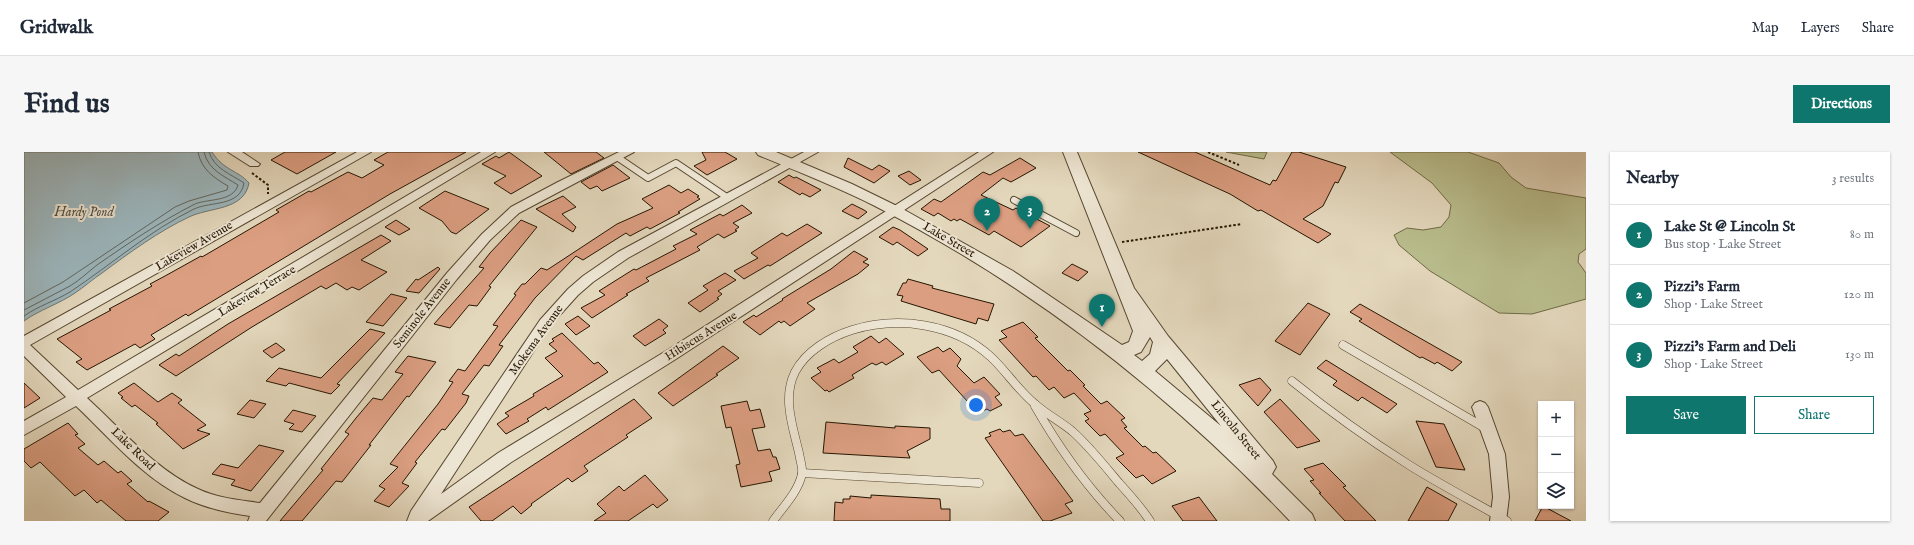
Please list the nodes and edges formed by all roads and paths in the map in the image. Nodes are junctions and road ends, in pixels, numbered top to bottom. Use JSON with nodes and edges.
{"nodes":[{"id":1,"x":366,"y":152,"type":"edge"},
{"id":2,"x":489,"y":152,"type":"edge"},
{"id":3,"x":763,"y":152,"type":"edge"},
{"id":4,"x":812,"y":152,"type":"edge"},
{"id":5,"x":987,"y":152,"type":"edge"},
{"id":6,"x":1070,"y":152,"type":"edge"},
{"id":7,"x":1208,"y":152,"type":"edge"},
{"id":8,"x":237,"y":153,"type":"edge"},
{"id":9,"x":622,"y":155,"type":"edge"},
{"id":10,"x":791,"y":163,"type":"junction"},
{"id":11,"x":254,"y":164,"type":"joint"},
{"id":12,"x":1239,"y":165,"type":"dead end"},
{"id":13,"x":728,"y":198,"type":"junction"},
{"id":14,"x":1014,"y":200,"type":"dead end"},
{"id":15,"x":266,"y":206,"type":"junction"},
{"id":16,"x":896,"y":210,"type":"junction"},
{"id":17,"x":1242,"y":224,"type":"dead end"},
{"id":18,"x":1076,"y":233,"type":"dead end"},
{"id":19,"x":1118,"y":243,"type":"dead end"},
{"id":20,"x":1126,"y":289,"type":"junction"},
{"id":21,"x":1162,"y":341,"type":"junction"},
{"id":22,"x":24,"y":342,"type":"edge"},
{"id":23,"x":1343,"y":345,"type":"dead end"},
{"id":24,"x":24,"y":348,"type":"edge"},
{"id":25,"x":1120,"y":354,"type":"junction"},
{"id":26,"x":1144,"y":371,"type":"junction"},
{"id":27,"x":1292,"y":381,"type":"dead end"},
{"id":28,"x":78,"y":397,"type":"junction"},
{"id":29,"x":1034,"y":403,"type":"junction"},
{"id":30,"x":1480,"y":407,"type":"dead end"},
{"id":31,"x":24,"y":429,"type":"edge"},
{"id":32,"x":1489,"y":430,"type":"junction"},
{"id":33,"x":802,"y":473,"type":"junction"},
{"id":34,"x":979,"y":483,"type":"dead end"},
{"id":35,"x":260,"y":516,"type":"edge"},
{"id":36,"x":1501,"y":519,"type":"edge"},
{"id":37,"x":414,"y":521,"type":"edge"},
{"id":38,"x":773,"y":521,"type":"edge"},
{"id":39,"x":1120,"y":521,"type":"edge"},
{"id":40,"x":1150,"y":521,"type":"edge"},
{"id":41,"x":1304,"y":521,"type":"edge"},
{"id":42,"x":1308,"y":521,"type":"edge"}],
"edges":[{"from":1,"to":15,"type":"street","name":"Lakeview Avenue"},
{"from":2,"to":28,"type":"street","name":"Lakeview Terrace"},
{"from":3,"to":10,"type":"street","name":"Lake Street"},
{"from":4,"to":10,"type":"street","name":"Mokema Avenue"},
{"from":5,"to":16,"type":"street","name":"Hibiscus Avenue"},
{"from":6,"to":20,"type":"street","name":"Lincoln Street"},
{"from":7,"to":12,"type":"path"},
{"from":8,"to":11,"type":"street"},
{"from":9,"to":13,"type":"lane"},
{"from":9,"to":35,"type":"street","name":"Seminole Avenue"},
{"from":10,"to":13,"type":"street","name":"Mokema Avenue"},
{"from":10,"to":16,"type":"street","name":"Lake Street"},
{"from":11,"to":15,"type":"path"},
{"from":13,"to":37,"type":"street","name":"Mokema Avenue"},
{"from":14,"to":18,"type":"lane"},
{"from":15,"to":22,"type":"street","name":"Lakeview Avenue"},
{"from":16,"to":25,"type":"street","name":"Lake Street"},
{"from":16,"to":37,"type":"street","name":"Hibiscus Avenue"},
{"from":17,"to":19,"type":"path"},
{"from":20,"to":21,"type":"street","name":"Lincoln Street"},
{"from":20,"to":25,"type":"street","name":"Lincoln Street"},
{"from":21,"to":26,"type":"street"},
{"from":21,"to":42,"type":"street","name":"Lincoln Street"},
{"from":23,"to":32,"type":"lane"},
{"from":24,"to":28,"type":"street","name":"Lake Road"},
{"from":25,"to":26,"type":"street","name":"Lincoln Street"},
{"from":26,"to":41,"type":"street","name":"Lincoln Street"},
{"from":27,"to":36,"type":"lane"},
{"from":28,"to":31,"type":"street","name":"Lakeview Terrace"},
{"from":28,"to":35,"type":"street","name":"Lake Road"},
{"from":29,"to":33,"type":"lane"},
{"from":29,"to":39,"type":"lane"},
{"from":29,"to":40,"type":"lane"},
{"from":30,"to":32,"type":"street"},
{"from":32,"to":36,"type":"street"},
{"from":33,"to":34,"type":"lane"},
{"from":33,"to":38,"type":"lane"}]}
